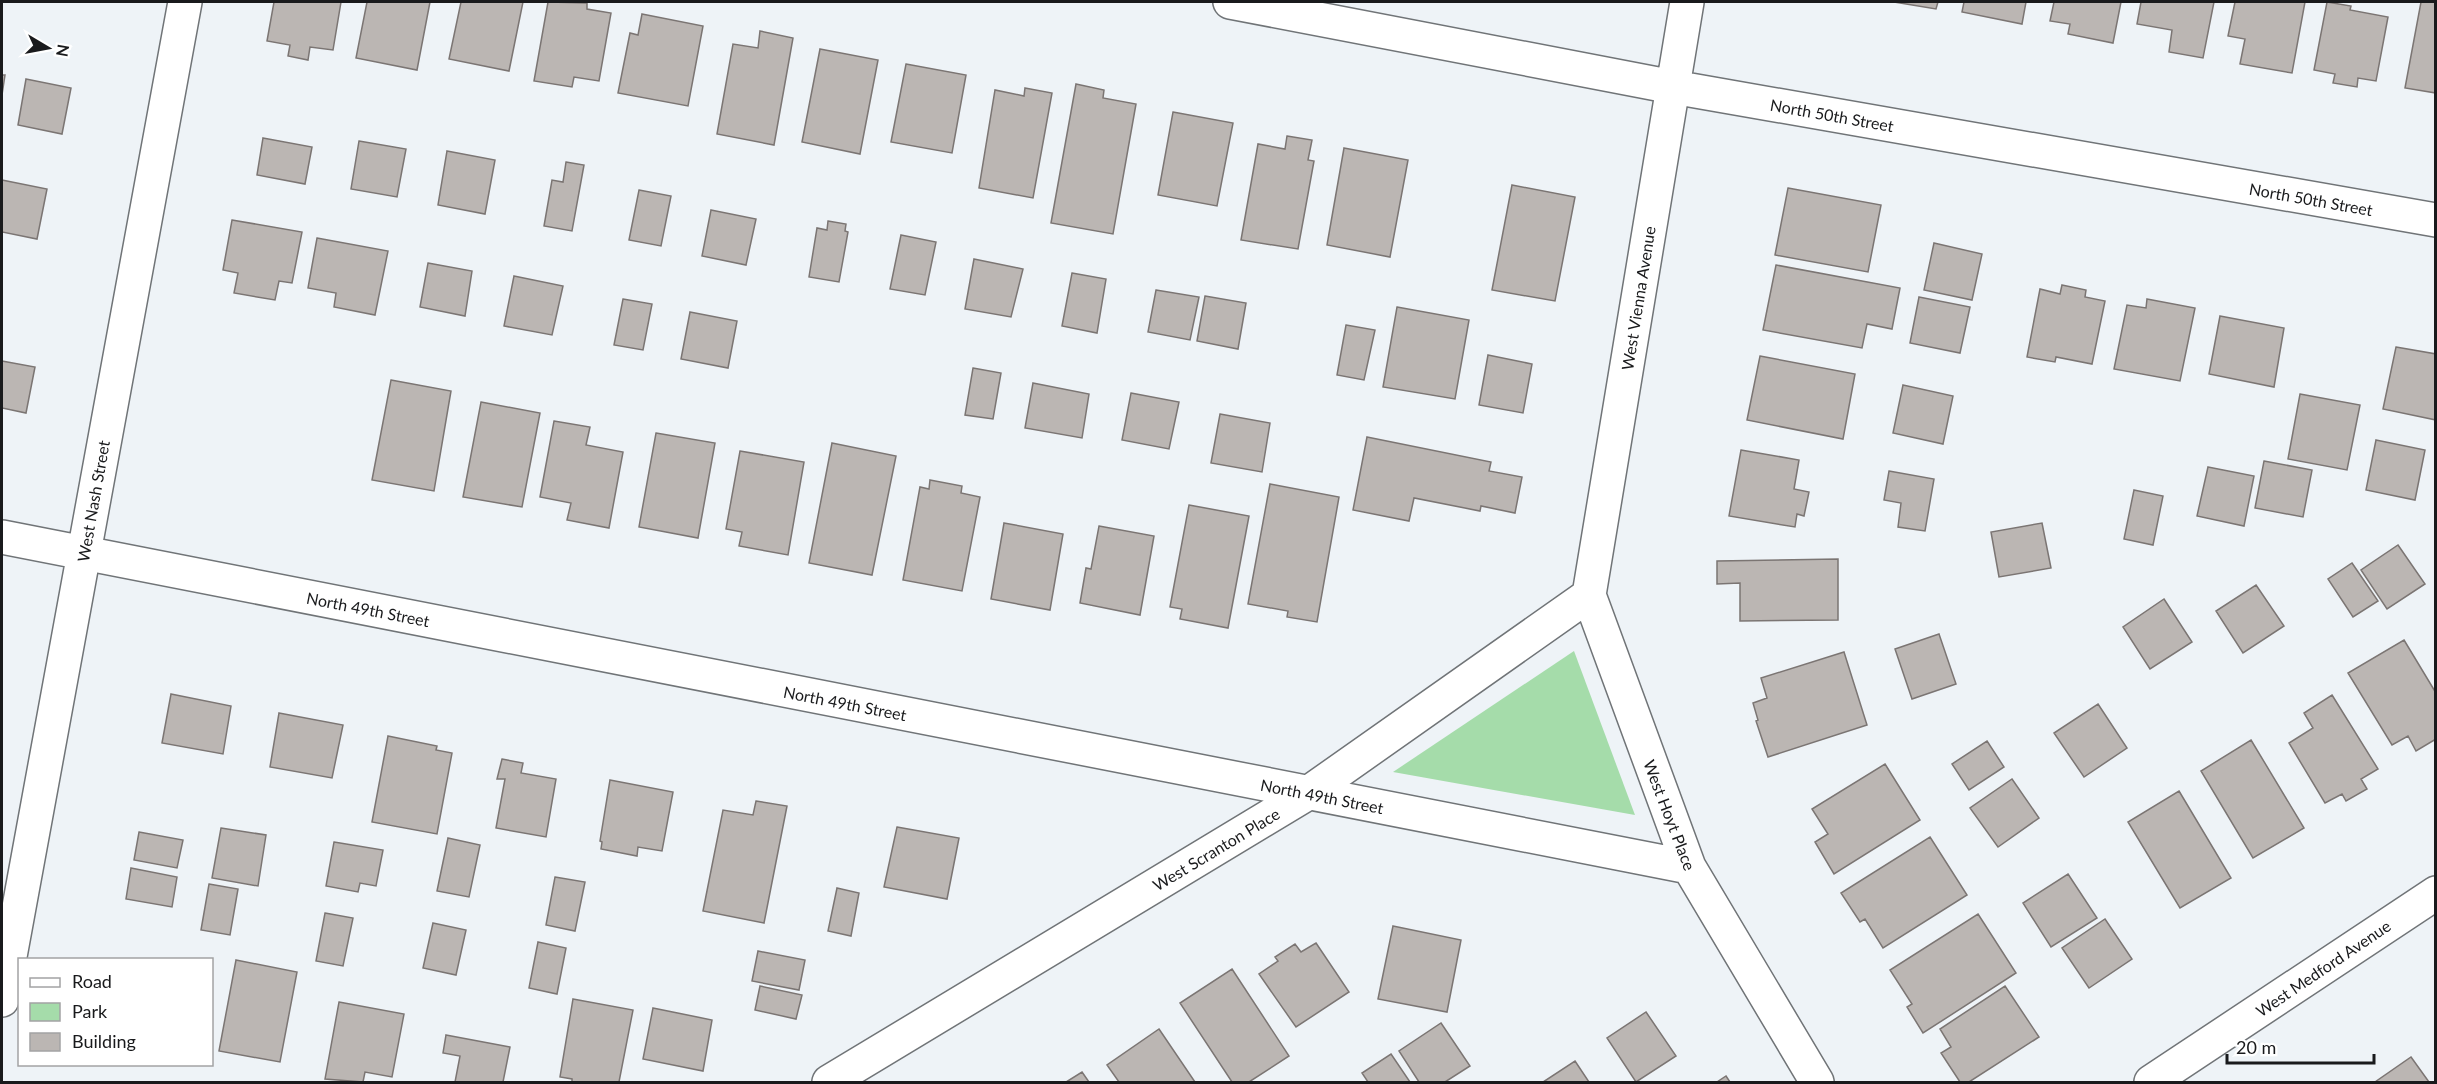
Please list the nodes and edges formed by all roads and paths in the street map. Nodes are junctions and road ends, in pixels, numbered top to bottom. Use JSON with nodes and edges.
{"nodes":[{"id":1,"x":185,"y":2,"type":"edge"},
{"id":2,"x":1230,"y":2,"type":"edge"},
{"id":3,"x":1687,"y":2,"type":"edge"},
{"id":4,"x":1673,"y":87,"type":"junction"},
{"id":5,"x":2436,"y":220,"type":"edge"},
{"id":6,"x":2,"y":537,"type":"edge"},
{"id":7,"x":84,"y":553,"type":"junction"},
{"id":8,"x":1589,"y":595,"type":"junction"},
{"id":9,"x":1308,"y":793,"type":"junction"},
{"id":10,"x":1689,"y":867,"type":"junction"},
{"id":11,"x":2436,"y":893,"type":"edge"},
{"id":12,"x":2,"y":1000,"type":"edge"},
{"id":13,"x":829,"y":1083,"type":"edge"},
{"id":14,"x":1817,"y":1083,"type":"edge"},
{"id":15,"x":2151,"y":1083,"type":"edge"}],
"edges":[{"from":1,"to":7,"type":"street","name":"West Nash Street"},
{"from":2,"to":4,"type":"street","name":"North 50th Street"},
{"from":3,"to":4,"type":"street","name":"West Vienna Avenue"},
{"from":4,"to":5,"type":"street","name":"North 50th Street"},
{"from":4,"to":8,"type":"street","name":"West Vienna Avenue"},
{"from":6,"to":7,"type":"street","name":"North 49th Street"},
{"from":7,"to":9,"type":"street","name":"North 49th Street"},
{"from":7,"to":12,"type":"street","name":"West Nash Street"},
{"from":8,"to":9,"type":"street","name":"West Scranton Place"},
{"from":8,"to":10,"type":"street","name":"West Hoyt Place"},
{"from":9,"to":10,"type":"street","name":"North 49th Street"},
{"from":9,"to":13,"type":"street","name":"West Scranton Place"},
{"from":10,"to":14,"type":"street","name":"West Hoyt Place"},
{"from":11,"to":15,"type":"street","name":"West Medford Avenue"}]}
